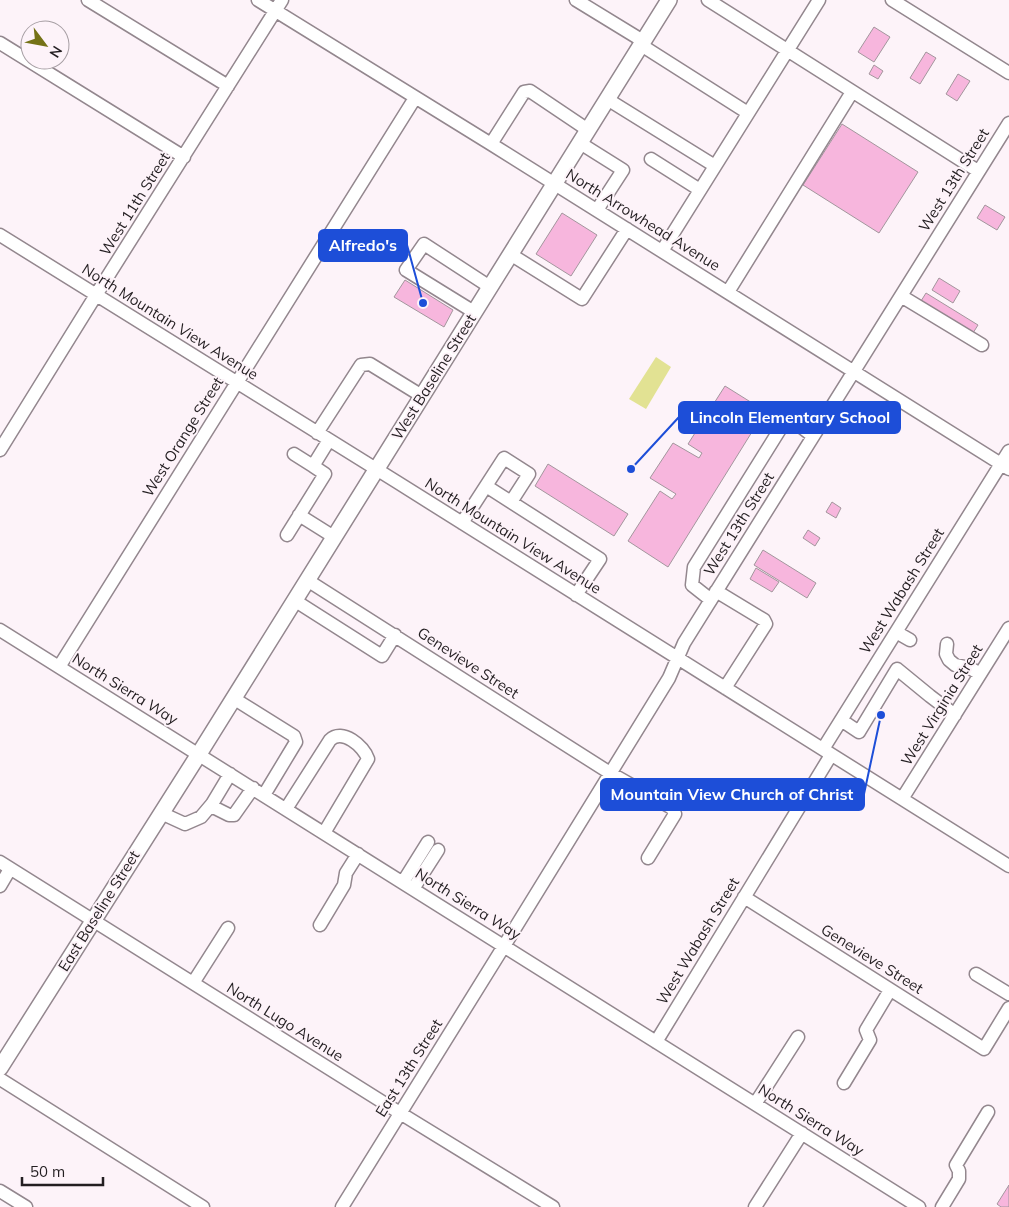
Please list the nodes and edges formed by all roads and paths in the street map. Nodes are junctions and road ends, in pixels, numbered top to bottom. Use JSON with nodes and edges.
{"nodes":[{"id":1,"x":88,"y":0,"type":"edge"},
{"id":2,"x":258,"y":0,"type":"edge"},
{"id":3,"x":576,"y":0,"type":"edge"},
{"id":4,"x":669,"y":0,"type":"edge"},
{"id":5,"x":708,"y":0,"type":"edge"},
{"id":6,"x":819,"y":0,"type":"edge"},
{"id":7,"x":892,"y":0,"type":"edge"},
{"id":8,"x":278,"y":5,"type":"edge"},
{"id":9,"x":0,"y":43,"type":"edge"},
{"id":10,"x":642,"y":43,"type":"junction"},
{"id":11,"x":787,"y":51,"type":"junction"},
{"id":12,"x":1009,"y":73,"type":"edge"},
{"id":13,"x":228,"y":86,"type":"junction"},
{"id":14,"x":852,"y":92,"type":"junction"},
{"id":15,"x":415,"y":98,"type":"junction"},
{"id":16,"x":607,"y":99,"type":"junction"},
{"id":17,"x":748,"y":113,"type":"junction"},
{"id":18,"x":1009,"y":123,"type":"edge"},
{"id":19,"x":588,"y":130,"type":"junction"},
{"id":20,"x":580,"y":143,"type":"junction"},
{"id":21,"x":491,"y":144,"type":"junction"},
{"id":22,"x":184,"y":157,"type":"junction"},
{"id":23,"x":650,"y":159,"type":"dead end"},
{"id":24,"x":715,"y":166,"type":"junction"},
{"id":25,"x":978,"y":171,"type":"junction"},
{"id":26,"x":554,"y":184,"type":"junction"},
{"id":27,"x":700,"y":190,"type":"junction"},
{"id":28,"x":597,"y":210,"type":"junction"},
{"id":29,"x":627,"y":229,"type":"junction"},
{"id":30,"x":0,"y":235,"type":"edge"},
{"id":31,"x":662,"y":251,"type":"junction"},
{"id":32,"x":510,"y":254,"type":"junction"},
{"id":33,"x":490,"y":286,"type":"junction"},
{"id":34,"x":728,"y":292,"type":"junction"},
{"id":35,"x":96,"y":295,"type":"junction"},
{"id":36,"x":901,"y":296,"type":"junction"},
{"id":37,"x":474,"y":312,"type":"junction"},
{"id":38,"x":982,"y":345,"type":"dead end"},
{"id":39,"x":853,"y":372,"type":"junction"},
{"id":40,"x":236,"y":382,"type":"junction"},
{"id":41,"x":422,"y":396,"type":"junction"},
{"id":42,"x":317,"y":432,"type":"junction"},
{"id":43,"x":813,"y":436,"type":"junction"},
{"id":44,"x":329,"y":440,"type":"junction"},
{"id":45,"x":0,"y":450,"type":"edge"},
{"id":46,"x":1009,"y":451,"type":"edge"},
{"id":47,"x":294,"y":454,"type":"dead end"},
{"id":48,"x":312,"y":466,"type":"junction"},
{"id":49,"x":1005,"y":466,"type":"edge"},
{"id":50,"x":376,"y":469,"type":"junction"},
{"id":51,"x":486,"y":486,"type":"junction"},
{"id":52,"x":510,"y":502,"type":"junction"},
{"id":53,"x":299,"y":515,"type":"junction"},
{"id":54,"x":462,"y":523,"type":"junction"},
{"id":55,"x":287,"y":535,"type":"dead end"},
{"id":56,"x":334,"y":537,"type":"junction"},
{"id":57,"x":307,"y":580,"type":"junction"},
{"id":58,"x":576,"y":595,"type":"junction"},
{"id":59,"x":714,"y":595,"type":"junction"},
{"id":60,"x":294,"y":600,"type":"junction"},
{"id":61,"x":1009,"y":628,"type":"edge"},
{"id":62,"x":0,"y":630,"type":"edge"},
{"id":63,"x":896,"y":632,"type":"junction"},
{"id":64,"x":395,"y":635,"type":"junction"},
{"id":65,"x":910,"y":640,"type":"dead end"},
{"id":66,"x":947,"y":644,"type":"dead end"},
{"id":67,"x":880,"y":657,"type":"junction"},
{"id":68,"x":677,"y":658,"type":"junction"},
{"id":69,"x":59,"y":667,"type":"junction"},
{"id":70,"x":896,"y":669,"type":"junction"},
{"id":71,"x":980,"y":674,"type":"junction"},
{"id":72,"x":725,"y":688,"type":"junction"},
{"id":73,"x":234,"y":698,"type":"junction"},
{"id":74,"x":955,"y":714,"type":"junction"},
{"id":75,"x":841,"y":720,"type":"junction"},
{"id":76,"x":827,"y":752,"type":"junction"},
{"id":77,"x":199,"y":754,"type":"junction"},
{"id":78,"x":610,"y":773,"type":"junction"},
{"id":79,"x":230,"y":774,"type":"junction"},
{"id":80,"x":253,"y":788,"type":"junction"},
{"id":81,"x":264,"y":795,"type":"junction"},
{"id":82,"x":902,"y":799,"type":"junction"},
{"id":83,"x":211,"y":806,"type":"junction"},
{"id":84,"x":286,"y":809,"type":"junction"},
{"id":85,"x":161,"y":813,"type":"junction"},
{"id":86,"x":324,"y":833,"type":"junction"},
{"id":87,"x":433,"y":846,"type":"dead end"},
{"id":88,"x":358,"y":854,"type":"junction"},
{"id":89,"x":648,"y":858,"type":"dead end"},
{"id":90,"x":5,"y":866,"type":"edge"},
{"id":91,"x":1009,"y":866,"type":"edge"},
{"id":92,"x":408,"y":885,"type":"junction"},
{"id":93,"x":0,"y":886,"type":"edge"},
{"id":94,"x":744,"y":898,"type":"junction"},
{"id":95,"x":93,"y":921,"type":"junction"},
{"id":96,"x":320,"y":925,"type":"dead end"},
{"id":97,"x":228,"y":928,"type":"dead end"},
{"id":98,"x":504,"y":946,"type":"junction"},
{"id":99,"x":976,"y":974,"type":"dead end"},
{"id":100,"x":193,"y":984,"type":"junction"},
{"id":101,"x":890,"y":990,"type":"junction"},
{"id":102,"x":1009,"y":994,"type":"edge"},
{"id":103,"x":1009,"y":1008,"type":"edge"},
{"id":104,"x":798,"y":1037,"type":"dead end"},
{"id":105,"x":656,"y":1042,"type":"junction"},
{"id":106,"x":0,"y":1068,"type":"edge"},
{"id":107,"x":0,"y":1080,"type":"edge"},
{"id":108,"x":844,"y":1084,"type":"dead end"},
{"id":109,"x":755,"y":1104,"type":"junction"},
{"id":110,"x":988,"y":1112,"type":"dead end"},
{"id":111,"x":400,"y":1113,"type":"junction"},
{"id":112,"x":802,"y":1133,"type":"junction"},
{"id":113,"x":0,"y":1191,"type":"edge"},
{"id":114,"x":917,"y":1206,"type":"edge"},
{"id":115,"x":26,"y":1207,"type":"edge"},
{"id":116,"x":203,"y":1207,"type":"edge"},
{"id":117,"x":342,"y":1207,"type":"edge"},
{"id":118,"x":553,"y":1207,"type":"edge"},
{"id":119,"x":755,"y":1207,"type":"edge"},
{"id":120,"x":942,"y":1207,"type":"edge"}],
"edges":[{"from":1,"to":13,"type":"street"},
{"from":2,"to":8,"type":"street","name":"North Arrowhead Avenue"},
{"from":3,"to":10,"type":"street"},
{"from":4,"to":10,"type":"main road","name":"West Baseline Street"},
{"from":5,"to":11,"type":"street"},
{"from":6,"to":11,"type":"street"},
{"from":7,"to":12,"type":"street"},
{"from":8,"to":13,"type":"street","name":"West 11th Street"},
{"from":8,"to":15,"type":"street","name":"North Arrowhead Avenue"},
{"from":9,"to":22,"type":"street"},
{"from":10,"to":16,"type":"main road","name":"West Baseline Street"},
{"from":10,"to":17,"type":"street"},
{"from":11,"to":14,"type":"street"},
{"from":11,"to":17,"type":"street"},
{"from":13,"to":22,"type":"street","name":"West 11th Street"},
{"from":14,"to":25,"type":"street"},
{"from":14,"to":34,"type":"street"},
{"from":15,"to":21,"type":"street","name":"North Arrowhead Avenue"},
{"from":15,"to":40,"type":"street","name":"West Orange Street"},
{"from":16,"to":19,"type":"main road","name":"West Baseline Street"},
{"from":16,"to":24,"type":"street"},
{"from":17,"to":24,"type":"street"},
{"from":18,"to":25,"type":"street","name":"West 13th Street"},
{"from":19,"to":20,"type":"main road","name":"West Baseline Street"},
{"from":19,"to":21,"type":"street"},
{"from":20,"to":26,"type":"main road","name":"West Baseline Street"},
{"from":20,"to":28,"type":"street"},
{"from":21,"to":26,"type":"street","name":"North Arrowhead Avenue"},
{"from":22,"to":35,"type":"street","name":"West 11th Street"},
{"from":23,"to":27,"type":"street"},
{"from":24,"to":27,"type":"street"},
{"from":25,"to":36,"type":"street","name":"West 13th Street"},
{"from":26,"to":28,"type":"street","name":"North Arrowhead Avenue"},
{"from":26,"to":32,"type":"main road","name":"West Baseline Street"},
{"from":27,"to":31,"type":"street"},
{"from":28,"to":29,"type":"street","name":"North Arrowhead Avenue"},
{"from":29,"to":31,"type":"street","name":"North Arrowhead Avenue"},
{"from":29,"to":32,"type":"street"},
{"from":30,"to":35,"type":"street","name":"North Mountain View Avenue"},
{"from":31,"to":34,"type":"street","name":"North Arrowhead Avenue"},
{"from":32,"to":33,"type":"main road","name":"West Baseline Street"},
{"from":33,"to":37,"type":"main road","name":"West Baseline Street"},
{"from":33,"to":37,"type":"street"},
{"from":34,"to":39,"type":"street","name":"North Arrowhead Avenue"},
{"from":35,"to":40,"type":"street","name":"North Mountain View Avenue"},
{"from":35,"to":45,"type":"street","name":"West 11th Street"},
{"from":36,"to":38,"type":"street"},
{"from":36,"to":39,"type":"street","name":"West 13th Street"},
{"from":37,"to":41,"type":"main road","name":"West Baseline Street"},
{"from":39,"to":43,"type":"street","name":"West 13th Street"},
{"from":39,"to":49,"type":"street","name":"North Arrowhead Avenue"},
{"from":40,"to":42,"type":"street","name":"North Mountain View Avenue"},
{"from":40,"to":69,"type":"street","name":"West Orange Street"},
{"from":41,"to":42,"type":"street"},
{"from":41,"to":50,"type":"main road","name":"West Baseline Street"},
{"from":42,"to":44,"type":"street","name":"North Mountain View Avenue"},
{"from":43,"to":59,"type":"street","name":"West 13th Street"},
{"from":43,"to":59,"type":"street"},
{"from":44,"to":48,"type":"street"},
{"from":44,"to":50,"type":"street","name":"North Mountain View Avenue"},
{"from":46,"to":49,"type":"street","name":"West Wabash Street"},
{"from":47,"to":48,"type":"street"},
{"from":48,"to":53,"type":"street"},
{"from":49,"to":63,"type":"street","name":"West Wabash Street"},
{"from":50,"to":54,"type":"street","name":"North Mountain View Avenue"},
{"from":50,"to":56,"type":"main road","name":"West Baseline Street"},
{"from":51,"to":52,"type":"street"},
{"from":51,"to":52,"type":"street"},
{"from":51,"to":54,"type":"street"},
{"from":52,"to":58,"type":"street"},
{"from":53,"to":55,"type":"street"},
{"from":53,"to":56,"type":"street"},
{"from":54,"to":58,"type":"street","name":"North Mountain View Avenue"},
{"from":56,"to":57,"type":"main road","name":"West Baseline Street"},
{"from":57,"to":60,"type":"main road","name":"West Baseline Street"},
{"from":57,"to":64,"type":"street","name":"Genevieve Street"},
{"from":58,"to":68,"type":"street","name":"North Mountain View Avenue"},
{"from":59,"to":68,"type":"street","name":"West 13th Street"},
{"from":59,"to":72,"type":"street"},
{"from":60,"to":64,"type":"street"},
{"from":60,"to":73,"type":"main road","name":"West Baseline Street"},
{"from":61,"to":71,"type":"street","name":"West Virginia Street"},
{"from":62,"to":69,"type":"street","name":"North Sierra Way"},
{"from":63,"to":65,"type":"street"},
{"from":63,"to":67,"type":"street","name":"West Wabash Street"},
{"from":64,"to":78,"type":"street","name":"Genevieve Street"},
{"from":66,"to":71,"type":"street"},
{"from":67,"to":70,"type":"street"},
{"from":67,"to":75,"type":"street","name":"West Wabash Street"},
{"from":68,"to":72,"type":"street","name":"North Mountain View Avenue"},
{"from":68,"to":78,"type":"street","name":"West 13th Street"},
{"from":69,"to":77,"type":"street","name":"North Sierra Way"},
{"from":70,"to":74,"type":"street"},
{"from":70,"to":75,"type":"street"},
{"from":71,"to":74,"type":"street","name":"West Virginia Street"},
{"from":72,"to":76,"type":"street","name":"North Mountain View Avenue"},
{"from":73,"to":77,"type":"main road","name":"West Baseline Street"},
{"from":73,"to":81,"type":"street"},
{"from":74,"to":82,"type":"street","name":"West Virginia Street"},
{"from":75,"to":76,"type":"street","name":"West Wabash Street"},
{"from":76,"to":82,"type":"street","name":"North Mountain View Avenue"},
{"from":76,"to":94,"type":"street","name":"West Wabash Street"},
{"from":77,"to":79,"type":"street","name":"North Sierra Way"},
{"from":77,"to":85,"type":"main road","name":"East Baseline Street"},
{"from":78,"to":89,"type":"street","name":"Genevieve Street"},
{"from":78,"to":98,"type":"street","name":"West 13th Street"},
{"from":79,"to":80,"type":"street","name":"North Sierra Way"},
{"from":79,"to":83,"type":"street"},
{"from":80,"to":81,"type":"street","name":"North Sierra Way"},
{"from":80,"to":83,"type":"street"},
{"from":81,"to":84,"type":"street","name":"North Sierra Way"},
{"from":82,"to":91,"type":"street","name":"North Mountain View Avenue"},
{"from":83,"to":85,"type":"street"},
{"from":84,"to":86,"type":"street","name":"North Sierra Way"},
{"from":84,"to":86,"type":"street"},
{"from":85,"to":95,"type":"main road","name":"East Baseline Street"},
{"from":86,"to":88,"type":"street","name":"North Sierra Way"},
{"from":87,"to":92,"type":"street"},
{"from":88,"to":92,"type":"street","name":"North Sierra Way"},
{"from":88,"to":96,"type":"street"},
{"from":90,"to":93,"type":"street"},
{"from":90,"to":95,"type":"street","name":"North Lugo Avenue"},
{"from":92,"to":98,"type":"street","name":"North Sierra Way"},
{"from":94,"to":101,"type":"street","name":"Genevieve Street"},
{"from":94,"to":105,"type":"street","name":"West Wabash Street"},
{"from":95,"to":100,"type":"street","name":"North Lugo Avenue"},
{"from":95,"to":106,"type":"main road","name":"East Baseline Street"},
{"from":97,"to":100,"type":"street"},
{"from":98,"to":105,"type":"street","name":"North Sierra Way"},
{"from":98,"to":111,"type":"street","name":"East 13th Street"},
{"from":99,"to":102,"type":"street"},
{"from":100,"to":111,"type":"street","name":"North Lugo Avenue"},
{"from":101,"to":103,"type":"street","name":"Genevieve Street"},
{"from":101,"to":108,"type":"street"},
{"from":104,"to":109,"type":"street"},
{"from":105,"to":109,"type":"street","name":"North Sierra Way"},
{"from":107,"to":116,"type":"street"},
{"from":109,"to":112,"type":"street","name":"North Sierra Way"},
{"from":110,"to":120,"type":"street"},
{"from":111,"to":117,"type":"street","name":"East 13th Street"},
{"from":111,"to":118,"type":"street","name":"North Lugo Avenue"},
{"from":112,"to":114,"type":"street","name":"North Sierra Way"},
{"from":112,"to":119,"type":"street"},
{"from":113,"to":115,"type":"street"}]}
